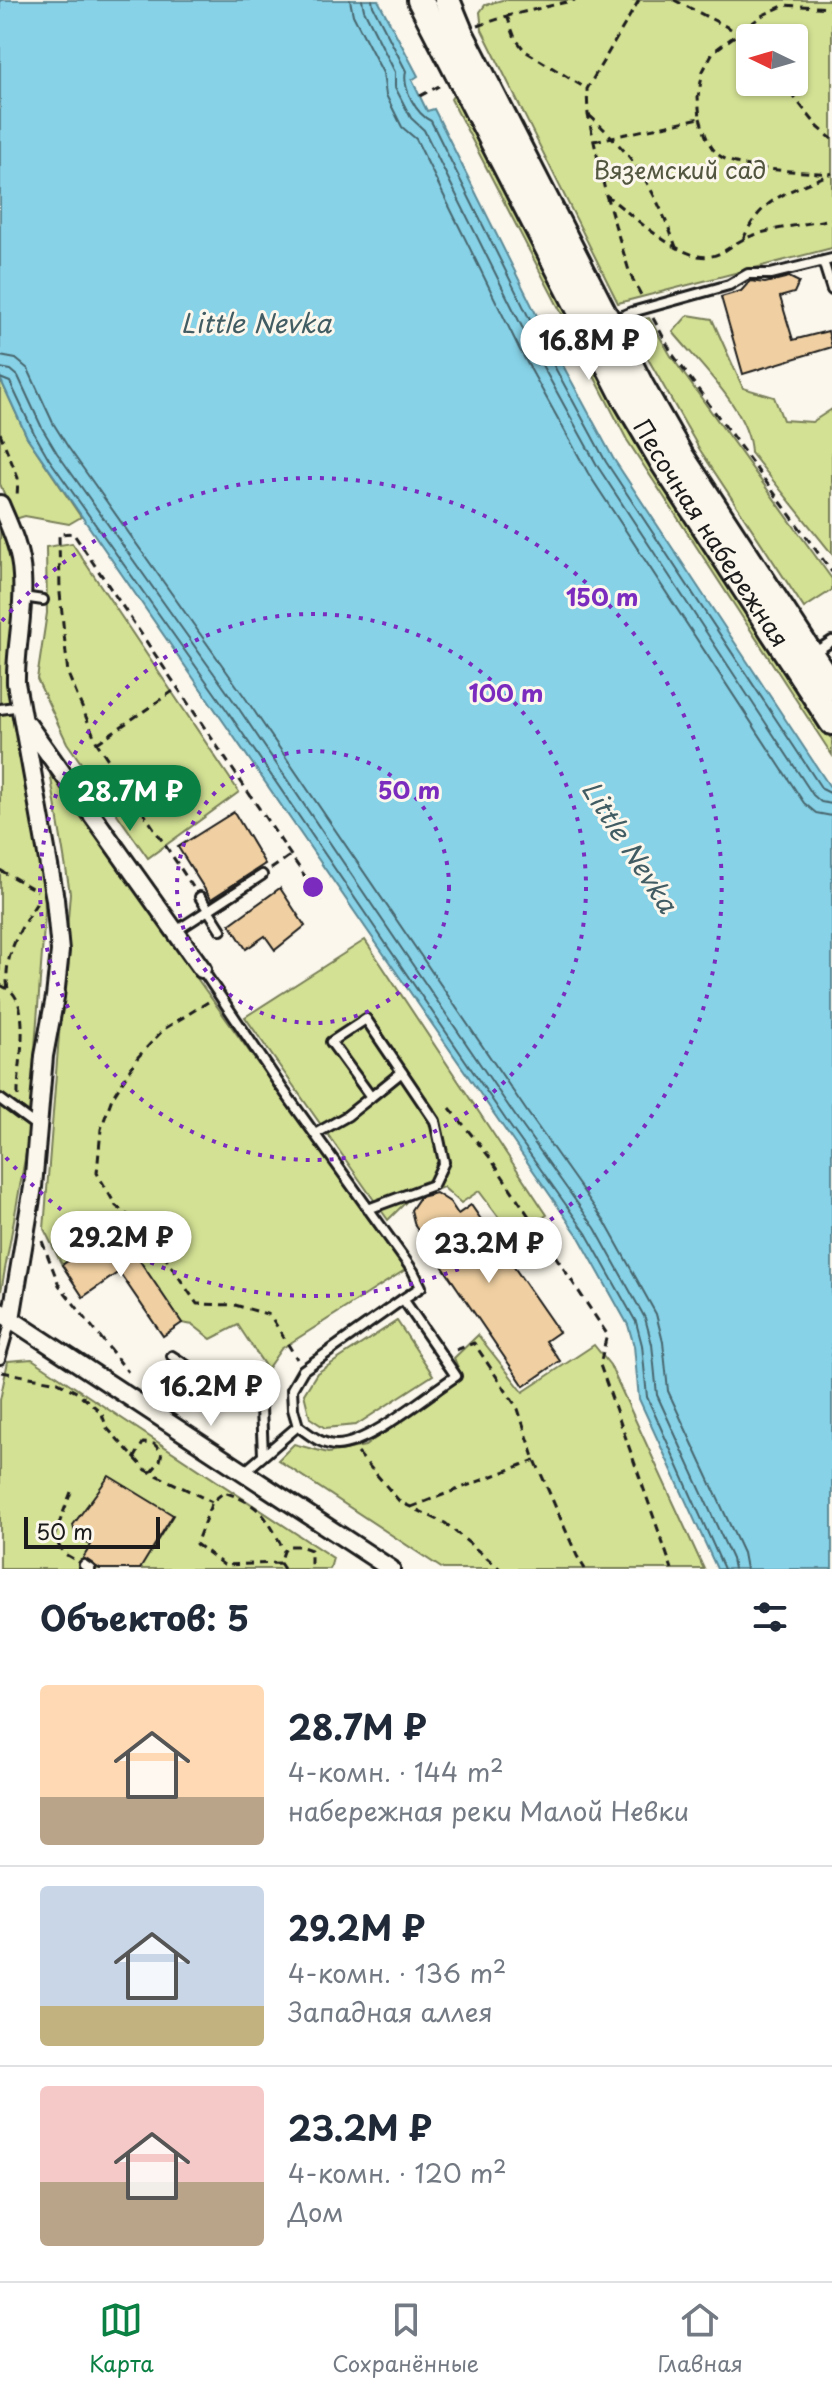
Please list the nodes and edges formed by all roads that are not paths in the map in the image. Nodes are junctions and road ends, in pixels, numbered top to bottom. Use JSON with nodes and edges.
{"nodes":[{"id":1,"x":420,"y":0,"type":"edge"},
{"id":2,"x":447,"y":0,"type":"edge"},
{"id":3,"x":828,"y":260,"type":"edge"},
{"id":4,"x":832,"y":290,"type":"edge"},
{"id":5,"x":607,"y":323,"type":"junction"},
{"id":6,"x":0,"y":504,"type":"edge"},
{"id":7,"x":23,"y":597,"type":"junction"},
{"id":8,"x":43,"y":600,"type":"dead end"},
{"id":9,"x":832,"y":641,"type":"edge"},
{"id":10,"x":810,"y":654,"type":"junction"},
{"id":11,"x":832,"y":687,"type":"edge"},
{"id":12,"x":0,"y":709,"type":"edge"},
{"id":13,"x":23,"y":713,"type":"junction"},
{"id":14,"x":832,"y":722,"type":"edge"},
{"id":15,"x":262,"y":875,"type":"road end"},
{"id":16,"x":200,"y":897,"type":"road end"},
{"id":17,"x":208,"y":910,"type":"junction"},
{"id":18,"x":221,"y":930,"type":"dead end"},
{"id":19,"x":175,"y":931,"type":"junction"},
{"id":20,"x":202,"y":969,"type":"joint"},
{"id":21,"x":402,"y":1072,"type":"junction"},
{"id":22,"x":371,"y":1097,"type":"junction"},
{"id":23,"x":0,"y":1099,"type":"edge"},
{"id":24,"x":39,"y":1128,"type":"junction"},
{"id":25,"x":315,"y":1134,"type":"junction"},
{"id":26,"x":368,"y":1209,"type":"junction"},
{"id":27,"x":403,"y":1299,"type":"junction"},
{"id":28,"x":6,"y":1316,"type":"edge"},
{"id":29,"x":172,"y":1356,"type":"dead end"},
{"id":30,"x":0,"y":1359,"type":"edge"},
{"id":31,"x":298,"y":1426,"type":"junction"},
{"id":32,"x":263,"y":1455,"type":"junction"},
{"id":33,"x":243,"y":1473,"type":"junction"},
{"id":34,"x":391,"y":1569,"type":"edge"}],
"edges":[{"from":1,"to":14,"type":"main road","name":"Песочная набережная"},
{"from":2,"to":5,"type":"main road","name":"Песочная набережная"},
{"from":3,"to":4,"type":"lane"},
{"from":3,"to":5,"type":"lane"},
{"from":5,"to":10,"type":"main road","name":"Песочная набережная"},
{"from":6,"to":7,"type":"street"},
{"from":7,"to":8,"type":"lane"},
{"from":7,"to":13,"type":"street"},
{"from":9,"to":10,"type":"lane"},
{"from":10,"to":11,"type":"main road","name":"Песочная набережная"},
{"from":12,"to":13,"type":"lane"},
{"from":13,"to":19,"type":"street"},
{"from":13,"to":24,"type":"street"},
{"from":15,"to":17,"type":"lane"},
{"from":16,"to":17,"type":"lane"},
{"from":17,"to":18,"type":"lane"},
{"from":17,"to":19,"type":"lane"},
{"from":19,"to":20,"type":"street"},
{"from":20,"to":25,"type":"lane"},
{"from":21,"to":22,"type":"lane"},
{"from":21,"to":22,"type":"lane"},
{"from":21,"to":26,"type":"lane"},
{"from":22,"to":25,"type":"lane"},
{"from":23,"to":24,"type":"lane"},
{"from":24,"to":28,"type":"street"},
{"from":25,"to":26,"type":"lane"},
{"from":26,"to":27,"type":"lane"},
{"from":27,"to":31,"type":"lane"},
{"from":27,"to":31,"type":"lane"},
{"from":28,"to":30,"type":"lane"},
{"from":28,"to":33,"type":"street"},
{"from":29,"to":32,"type":"lane"},
{"from":31,"to":32,"type":"lane"},
{"from":32,"to":33,"type":"lane"},
{"from":33,"to":34,"type":"street"}]}
